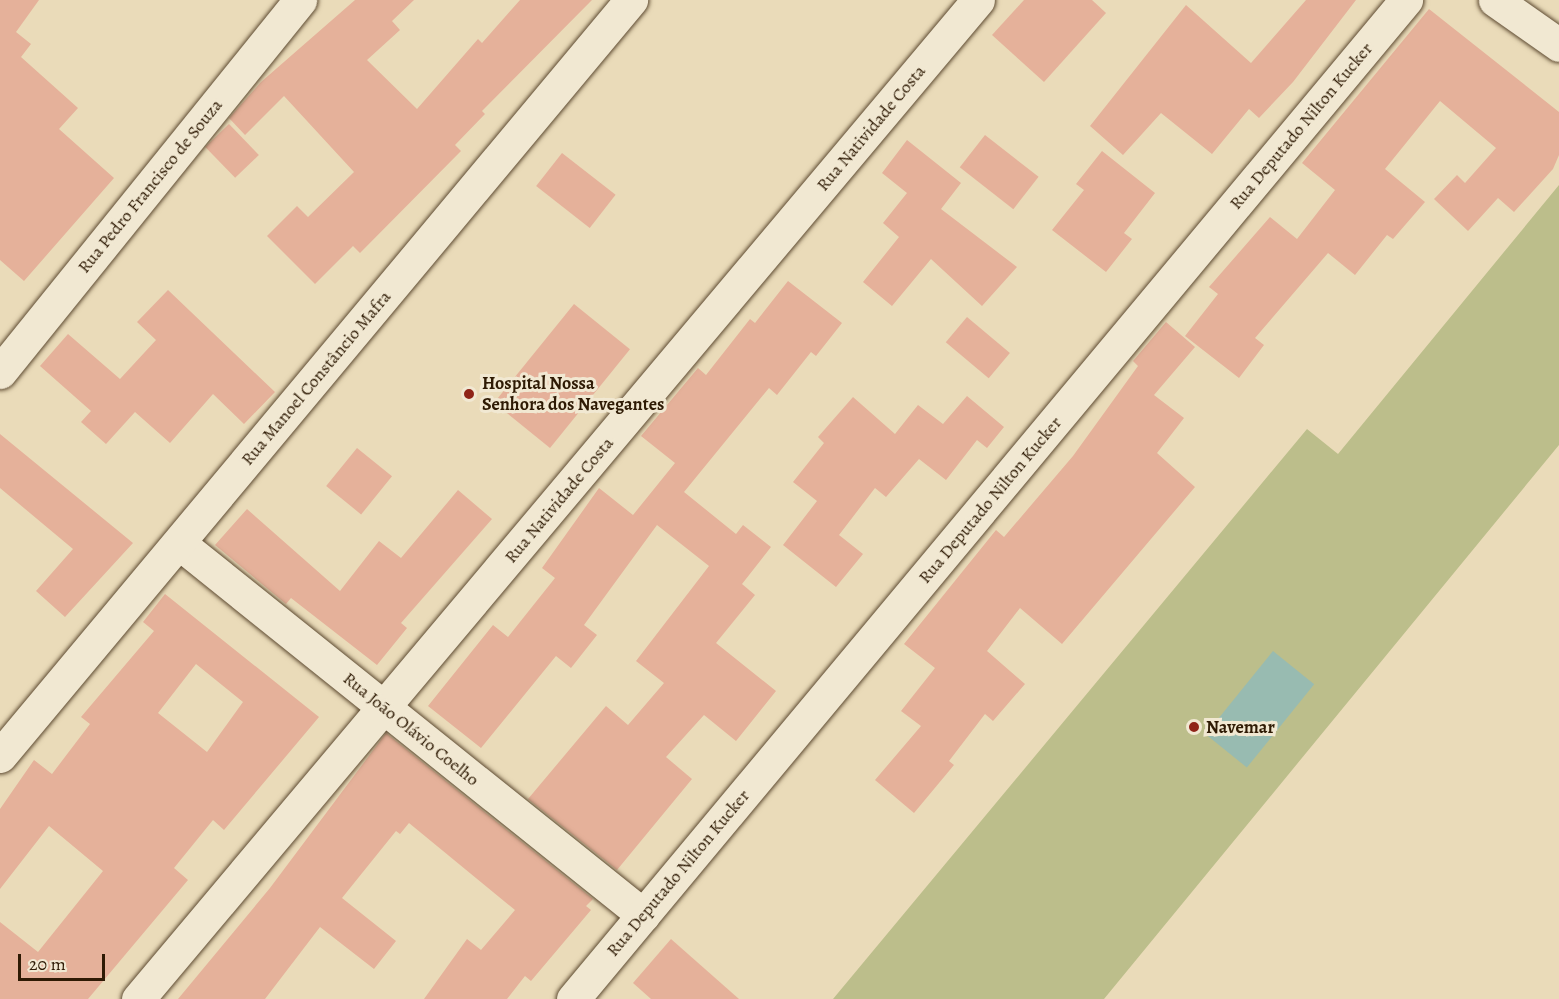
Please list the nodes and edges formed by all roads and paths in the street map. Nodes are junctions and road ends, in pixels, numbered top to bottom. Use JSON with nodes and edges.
{"nodes":[{"id":1,"x":300,"y":0,"type":"edge"},
{"id":2,"x":631,"y":0,"type":"edge"},
{"id":3,"x":978,"y":0,"type":"edge"},
{"id":4,"x":1406,"y":0,"type":"edge"},
{"id":5,"x":1506,"y":3,"type":"edge"},
{"id":6,"x":1559,"y":45,"type":"edge"},
{"id":7,"x":0,"y":372,"type":"edge"},
{"id":8,"x":179,"y":543,"type":"junction"},
{"id":9,"x":385,"y":708,"type":"junction"},
{"id":10,"x":0,"y":756,"type":"edge"},
{"id":11,"x":644,"y":915,"type":"junction"},
{"id":12,"x":138,"y":999,"type":"edge"},
{"id":13,"x":573,"y":999,"type":"edge"}],
"edges":[{"from":1,"to":7,"type":"street","name":"Rua Pedro Francisco de Souza"},
{"from":2,"to":8,"type":"street","name":"Rua Manoel Constâncio Mafra"},
{"from":3,"to":9,"type":"street","name":"Rua Natividade Costa"},
{"from":4,"to":11,"type":"street","name":"Rua Deputado Nilton Kucker"},
{"from":5,"to":6,"type":"street"},
{"from":8,"to":9,"type":"street","name":"Rua João Olávio Coelho"},
{"from":8,"to":10,"type":"street","name":"Rua Manoel Constâncio Mafra"},
{"from":9,"to":11,"type":"street","name":"Rua João Olávio Coelho"},
{"from":9,"to":12,"type":"street","name":"Rua Natividade Costa"},
{"from":11,"to":13,"type":"street","name":"Rua Deputado Nilton Kucker"}]}
